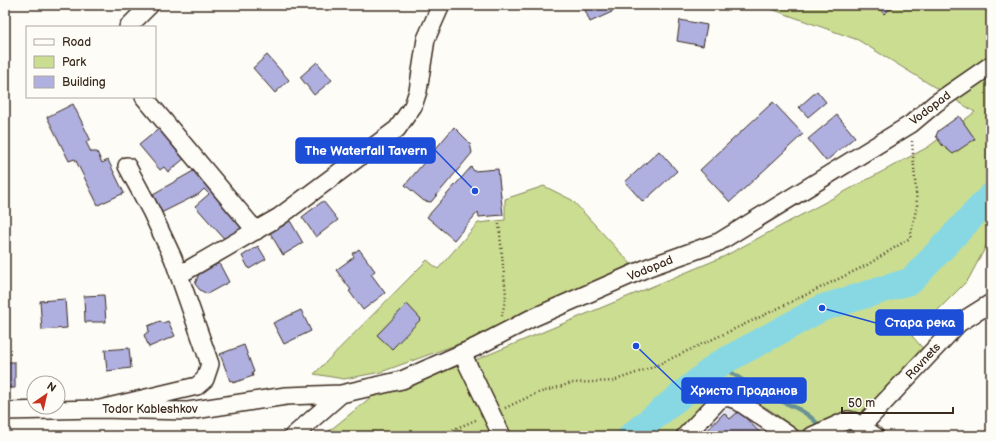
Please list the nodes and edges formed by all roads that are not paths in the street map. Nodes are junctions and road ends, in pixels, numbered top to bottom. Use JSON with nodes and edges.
{"nodes":[{"id":1,"x":150,"y":5,"type":"edge"},
{"id":2,"x":441,"y":5,"type":"edge"},
{"id":3,"x":129,"y":26,"type":"edge"},
{"id":4,"x":991,"y":65,"type":"edge"},
{"id":5,"x":145,"y":98,"type":"edge"},
{"id":6,"x":127,"y":166,"type":"dead end"},
{"id":7,"x":256,"y":231,"type":"junction"},
{"id":8,"x":179,"y":275,"type":"junction"},
{"id":9,"x":991,"y":303,"type":"edge"},
{"id":10,"x":462,"y":353,"type":"junction"},
{"id":11,"x":341,"y":394,"type":"junction"},
{"id":12,"x":100,"y":409,"type":"junction"},
{"id":13,"x":5,"y":411,"type":"edge"},
{"id":14,"x":868,"y":431,"type":"edge"},
{"id":15,"x":814,"y":435,"type":"edge"},
{"id":16,"x":293,"y":436,"type":"edge"},
{"id":17,"x":502,"y":436,"type":"edge"},
{"id":18,"x":685,"y":436,"type":"edge"},
{"id":19,"x":790,"y":436,"type":"edge"}],
"edges":[{"from":1,"to":3,"type":"street"},
{"from":2,"to":7,"type":"street"},
{"from":4,"to":10,"type":"street","name":"Vodopad"},
{"from":5,"to":7,"type":"street"},
{"from":6,"to":8,"type":"street"},
{"from":7,"to":8,"type":"street"},
{"from":8,"to":12,"type":"street"},
{"from":9,"to":14,"type":"street","name":"Ravnets"},
{"from":10,"to":11,"type":"street","name":"Vodopad"},
{"from":10,"to":17,"type":"street"},
{"from":11,"to":12,"type":"street","name":"Todor Kableshkov"},
{"from":11,"to":16,"type":"street","name":"Vodopad"},
{"from":12,"to":13,"type":"street","name":"Todor Kableshkov"},
{"from":14,"to":15,"type":"street"},
{"from":18,"to":19,"type":"street"}]}
